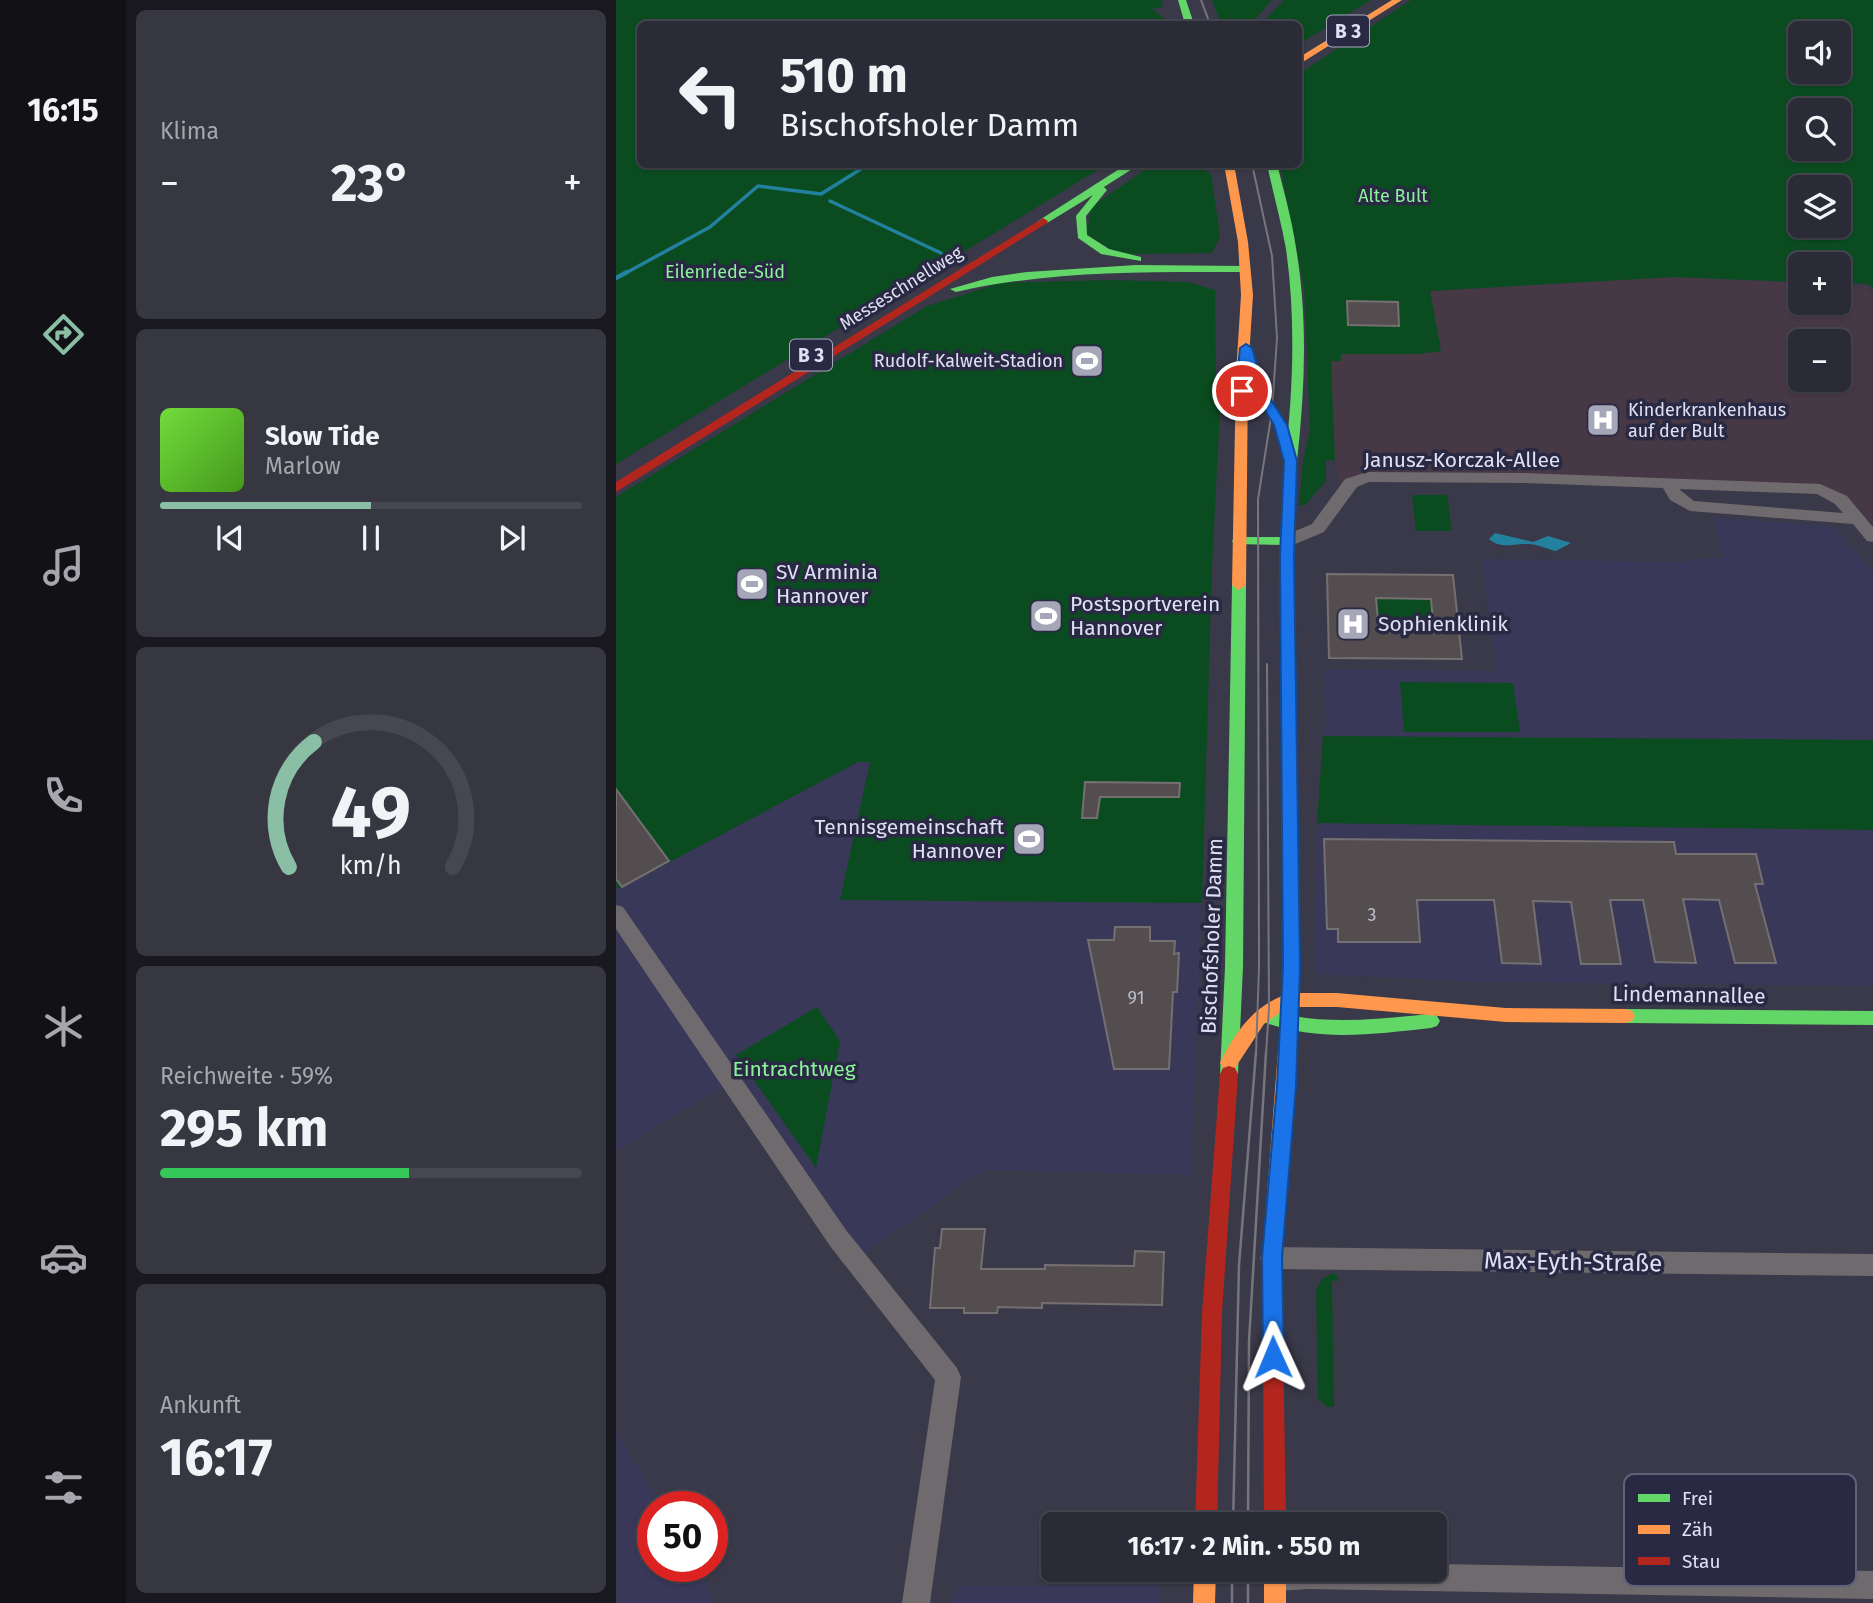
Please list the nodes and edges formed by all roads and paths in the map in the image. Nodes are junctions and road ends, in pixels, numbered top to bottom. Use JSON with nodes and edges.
{"nodes":[{"id":1,"x":1182,"y":0,"type":"edge"},
{"id":2,"x":1384,"y":0,"type":"edge"},
{"id":3,"x":1398,"y":0,"type":"edge"},
{"id":4,"x":1189,"y":21,"type":"edge"},
{"id":5,"x":1302,"y":51,"type":"edge"},
{"id":6,"x":1302,"y":60,"type":"edge"},
{"id":7,"x":1123,"y":168,"type":"edge"},
{"id":8,"x":1123,"y":168,"type":"edge"},
{"id":9,"x":1124,"y":168,"type":"edge"},
{"id":10,"x":1230,"y":168,"type":"edge"},
{"id":11,"x":1273,"y":168,"type":"edge"},
{"id":12,"x":1245,"y":264,"type":"junction"},
{"id":13,"x":879,"y":324,"type":"junction"},
{"id":14,"x":1246,"y":348,"type":"junction"},
{"id":15,"x":1291,"y":461,"type":"junction"},
{"id":16,"x":616,"y":476,"type":"edge"},
{"id":17,"x":1669,"y":485,"type":"junction"},
{"id":18,"x":616,"y":488,"type":"edge"},
{"id":19,"x":1856,"y":519,"type":"junction"},
{"id":20,"x":1873,"y":537,"type":"edge"},
{"id":21,"x":1239,"y":541,"type":"junction"},
{"id":22,"x":1287,"y":541,"type":"junction"},
{"id":23,"x":616,"y":913,"type":"edge"},
{"id":24,"x":1234,"y":980,"type":"junction"},
{"id":25,"x":1291,"y":1000,"type":"junction"},
{"id":26,"x":1264,"y":1013,"type":"junction"},
{"id":27,"x":1506,"y":1015,"type":"junction"},
{"id":28,"x":1873,"y":1018,"type":"edge"},
{"id":29,"x":1289,"y":1026,"type":"junction"},
{"id":30,"x":1228,"y":1063,"type":"junction"},
{"id":31,"x":1272,"y":1258,"type":"junction"},
{"id":32,"x":1873,"y":1265,"type":"edge"},
{"id":33,"x":1206,"y":1512,"type":"edge"},
{"id":34,"x":1275,"y":1512,"type":"edge"},
{"id":35,"x":1624,"y":1581,"type":"edge"},
{"id":36,"x":1205,"y":1582,"type":"edge"},
{"id":37,"x":1275,"y":1583,"type":"edge"},
{"id":38,"x":916,"y":1603,"type":"edge"},
{"id":39,"x":1204,"y":1603,"type":"edge"}],
"edges":[{"from":1,"to":4,"type":"main road"},
{"from":2,"to":5,"type":"main road","number":"B 3"},
{"from":3,"to":6,"type":"main road","number":"B 3"},
{"from":7,"to":13,"type":"main road","name":"Messeschnellweg","number":"B 3"},
{"from":8,"to":16,"type":"main road","name":"Messeschnellweg","number":"B 3"},
{"from":9,"to":12,"type":"main road"},
{"from":10,"to":12,"type":"main road","name":"Bischofsholer Damm"},
{"from":11,"to":15,"type":"main road"},
{"from":12,"to":13,"type":"main road"},
{"from":12,"to":14,"type":"main road","name":"Bischofsholer Damm"},
{"from":13,"to":18,"type":"main road","name":"Messeschnellweg","number":"B 3"},
{"from":14,"to":15,"type":"main road","name":"Bischofsholer Damm"},
{"from":14,"to":21,"type":"main road","name":"Bischofsholer Damm"},
{"from":15,"to":22,"type":"main road","name":"Bischofsholer Damm"},
{"from":17,"to":19,"type":"street"},
{"from":17,"to":19,"type":"street","name":"Janusz-Korczak-Allee"},
{"from":17,"to":22,"type":"street","name":"Janusz-Korczak-Allee"},
{"from":19,"to":20,"type":"street","name":"Janusz-Korczak-Allee"},
{"from":21,"to":22,"type":"main road","name":"Janusz-Korczak-Allee"},
{"from":21,"to":24,"type":"main road","name":"Bischofsholer Damm"},
{"from":22,"to":25,"type":"main road","name":"Bischofsholer Damm"},
{"from":23,"to":38,"type":"street"},
{"from":24,"to":26,"type":"main road"},
{"from":24,"to":30,"type":"main road","name":"Bischofsholer Damm"},
{"from":25,"to":26,"type":"main road"},
{"from":25,"to":27,"type":"main road","name":"Lindemannallee"},
{"from":25,"to":29,"type":"main road","name":"Bischofsholer Damm"},
{"from":26,"to":29,"type":"main road"},
{"from":26,"to":30,"type":"main road"},
{"from":27,"to":28,"type":"main road","name":"Lindemannallee"},
{"from":27,"to":29,"type":"main road","name":"Lindemannallee"},
{"from":29,"to":31,"type":"main road","name":"Bischofsholer Damm"},
{"from":30,"to":33,"type":"main road","name":"Bischofsholer Damm"},
{"from":31,"to":32,"type":"street","name":"Max-Eyth-Straße"},
{"from":31,"to":34,"type":"main road","name":"Bischofsholer Damm"},
{"from":35,"to":37,"type":"street"},
{"from":36,"to":39,"type":"main road"}]}
